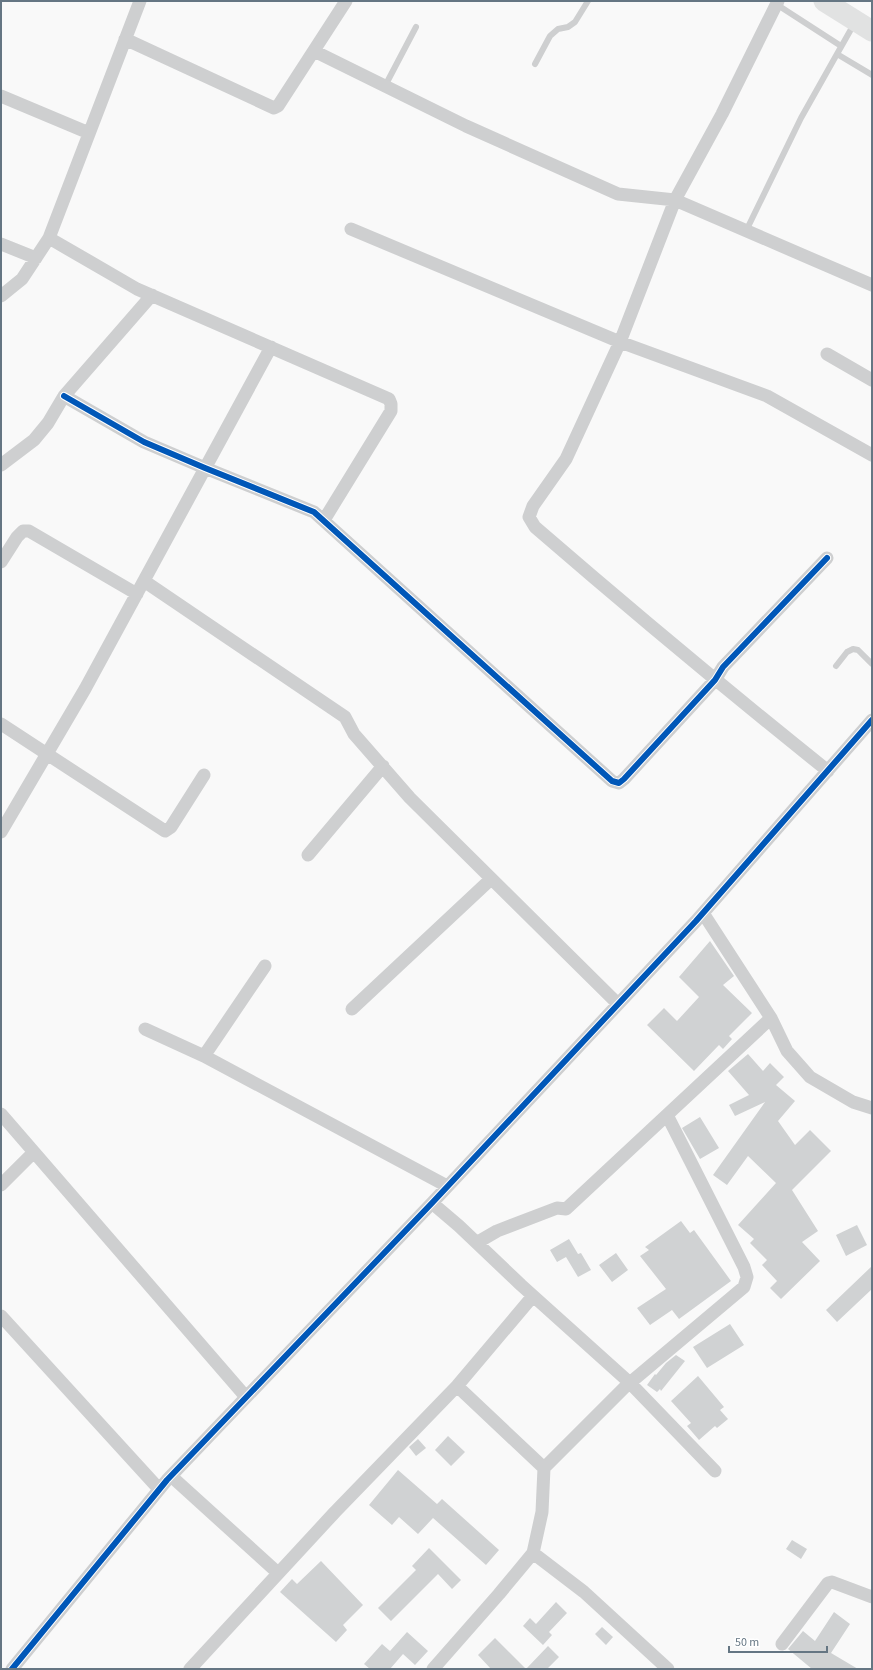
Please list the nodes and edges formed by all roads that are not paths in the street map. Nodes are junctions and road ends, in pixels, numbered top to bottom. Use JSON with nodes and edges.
{"nodes":[{"id":1,"x":346,"y":1,"type":"edge"},
{"id":2,"x":588,"y":1,"type":"edge"},
{"id":3,"x":824,"y":1,"type":"edge"},
{"id":4,"x":137,"y":2,"type":"edge"},
{"id":5,"x":777,"y":3,"type":"edge"},
{"id":6,"x":864,"y":26,"type":"edge"},
{"id":7,"x":416,"y":27,"type":"dead end"},
{"id":8,"x":125,"y":39,"type":"junction"},
{"id":9,"x":842,"y":46,"type":"junction"},
{"id":10,"x":314,"y":51,"type":"junction"},
{"id":11,"x":837,"y":54,"type":"junction"},
{"id":12,"x":535,"y":64,"type":"dead end"},
{"id":13,"x":872,"y":75,"type":"edge"},
{"id":14,"x":385,"y":86,"type":"junction"},
{"id":15,"x":1,"y":96,"type":"edge"},
{"id":16,"x":90,"y":132,"type":"junction"},
{"id":17,"x":675,"y":200,"type":"junction"},
{"id":18,"x":351,"y":229,"type":"dead end"},
{"id":19,"x":746,"y":231,"type":"junction"},
{"id":20,"x":49,"y":238,"type":"junction"},
{"id":21,"x":1,"y":244,"type":"edge"},
{"id":22,"x":36,"y":258,"type":"junction"},
{"id":23,"x":872,"y":285,"type":"edge"},
{"id":24,"x":1,"y":296,"type":"edge"},
{"id":25,"x":152,"y":296,"type":"junction"},
{"id":26,"x":620,"y":342,"type":"junction"},
{"id":27,"x":271,"y":348,"type":"junction"},
{"id":28,"x":827,"y":354,"type":"dead end"},
{"id":29,"x":872,"y":380,"type":"edge"},
{"id":30,"x":64,"y":396,"type":"junction"},
{"id":31,"x":872,"y":455,"type":"edge"},
{"id":32,"x":1,"y":466,"type":"edge"},
{"id":33,"x":205,"y":468,"type":"junction"},
{"id":34,"x":324,"y":520,"type":"junction"},
{"id":35,"x":827,"y":558,"type":"dead end"},
{"id":36,"x":1,"y":562,"type":"edge"},
{"id":37,"x":144,"y":581,"type":"junction"},
{"id":38,"x":137,"y":594,"type":"junction"},
{"id":39,"x":872,"y":664,"type":"edge"},
{"id":40,"x":836,"y":666,"type":"dead end"},
{"id":41,"x":715,"y":680,"type":"junction"},
{"id":42,"x":872,"y":720,"type":"edge"},
{"id":43,"x":1,"y":724,"type":"edge"},
{"id":44,"x":48,"y":753,"type":"junction"},
{"id":45,"x":382,"y":766,"type":"junction"},
{"id":46,"x":828,"y":771,"type":"junction"},
{"id":47,"x":204,"y":775,"type":"dead end"},
{"id":48,"x":1,"y":832,"type":"edge"},
{"id":49,"x":308,"y":855,"type":"dead end"},
{"id":50,"x":492,"y":879,"type":"junction"},
{"id":51,"x":703,"y":913,"type":"junction"},
{"id":52,"x":264,"y":966,"type":"dead end"},
{"id":53,"x":618,"y":1004,"type":"junction"},
{"id":54,"x":352,"y":1009,"type":"dead end"},
{"id":55,"x":772,"y":1018,"type":"junction"},
{"id":56,"x":145,"y":1029,"type":"dead end"},
{"id":57,"x":204,"y":1056,"type":"junction"},
{"id":58,"x":872,"y":1108,"type":"edge"},
{"id":59,"x":1,"y":1114,"type":"edge"},
{"id":60,"x":667,"y":1115,"type":"junction"},
{"id":61,"x":34,"y":1152,"type":"junction"},
{"id":62,"x":1,"y":1185,"type":"edge"},
{"id":63,"x":447,"y":1186,"type":"junction"},
{"id":64,"x":432,"y":1203,"type":"junction"},
{"id":65,"x":478,"y":1242,"type":"junction"},
{"id":66,"x":533,"y":1296,"type":"junction"},
{"id":67,"x":1,"y":1316,"type":"edge"},
{"id":68,"x":630,"y":1383,"type":"junction"},
{"id":69,"x":457,"y":1386,"type":"junction"},
{"id":70,"x":246,"y":1397,"type":"junction"},
{"id":71,"x":544,"y":1468,"type":"junction"},
{"id":72,"x":715,"y":1471,"type":"dead end"},
{"id":73,"x":171,"y":1476,"type":"junction"},
{"id":74,"x":159,"y":1489,"type":"junction"},
{"id":75,"x":533,"y":1553,"type":"junction"},
{"id":76,"x":278,"y":1574,"type":"junction"},
{"id":77,"x":872,"y":1597,"type":"edge"},
{"id":78,"x":782,"y":1644,"type":"dead end"},
{"id":79,"x":12,"y":1669,"type":"edge"},
{"id":80,"x":190,"y":1669,"type":"edge"},
{"id":81,"x":433,"y":1669,"type":"edge"},
{"id":82,"x":668,"y":1669,"type":"edge"}],
"edges":[{"from":1,"to":10,"type":"street"},
{"from":2,"to":12,"type":"lane"},
{"from":3,"to":6,"type":"highway"},
{"from":4,"to":8,"type":"street"},
{"from":5,"to":9,"type":"lane"},
{"from":5,"to":17,"type":"street"},
{"from":6,"to":9,"type":"lane"},
{"from":7,"to":14,"type":"lane"},
{"from":8,"to":10,"type":"street"},
{"from":8,"to":16,"type":"street"},
{"from":9,"to":11,"type":"lane"},
{"from":10,"to":14,"type":"street"},
{"from":11,"to":13,"type":"lane"},
{"from":11,"to":19,"type":"lane"},
{"from":14,"to":17,"type":"street"},
{"from":15,"to":16,"type":"street"},
{"from":16,"to":20,"type":"street"},
{"from":17,"to":19,"type":"street"},
{"from":17,"to":26,"type":"street"},
{"from":18,"to":26,"type":"street"},
{"from":19,"to":23,"type":"street"},
{"from":20,"to":22,"type":"street"},
{"from":20,"to":25,"type":"street"},
{"from":21,"to":22,"type":"street"},
{"from":22,"to":24,"type":"street"},
{"from":25,"to":27,"type":"street"},
{"from":25,"to":30,"type":"street"},
{"from":26,"to":31,"type":"street"},
{"from":26,"to":41,"type":"street"},
{"from":27,"to":33,"type":"street"},
{"from":27,"to":34,"type":"street"},
{"from":28,"to":29,"type":"street"},
{"from":30,"to":32,"type":"street"},
{"from":30,"to":33,"type":"street"},
{"from":33,"to":34,"type":"street"},
{"from":33,"to":37,"type":"street"},
{"from":34,"to":41,"type":"street"},
{"from":35,"to":41,"type":"street"},
{"from":36,"to":38,"type":"street"},
{"from":37,"to":38,"type":"street"},
{"from":37,"to":45,"type":"street"},
{"from":38,"to":44,"type":"street"},
{"from":39,"to":40,"type":"lane"},
{"from":41,"to":46,"type":"street"},
{"from":42,"to":46,"type":"street"},
{"from":43,"to":44,"type":"street"},
{"from":44,"to":47,"type":"street"},
{"from":44,"to":48,"type":"street"},
{"from":45,"to":49,"type":"street"},
{"from":45,"to":50,"type":"street"},
{"from":46,"to":51,"type":"street"},
{"from":50,"to":53,"type":"street"},
{"from":50,"to":54,"type":"street"},
{"from":51,"to":53,"type":"street"},
{"from":51,"to":55,"type":"street"},
{"from":52,"to":57,"type":"street"},
{"from":53,"to":63,"type":"street"},
{"from":55,"to":58,"type":"street"},
{"from":55,"to":60,"type":"street"},
{"from":56,"to":57,"type":"street"},
{"from":57,"to":63,"type":"street"},
{"from":59,"to":61,"type":"street"},
{"from":60,"to":65,"type":"street"},
{"from":60,"to":68,"type":"street"},
{"from":61,"to":62,"type":"street"},
{"from":61,"to":70,"type":"street"},
{"from":63,"to":64,"type":"street"},
{"from":64,"to":65,"type":"street"},
{"from":64,"to":70,"type":"street"},
{"from":65,"to":66,"type":"street"},
{"from":66,"to":68,"type":"street"},
{"from":66,"to":69,"type":"street"},
{"from":67,"to":74,"type":"street"},
{"from":68,"to":71,"type":"street"},
{"from":68,"to":72,"type":"street"},
{"from":69,"to":71,"type":"street"},
{"from":69,"to":76,"type":"street"},
{"from":70,"to":73,"type":"street"},
{"from":71,"to":75,"type":"street"},
{"from":73,"to":74,"type":"street"},
{"from":73,"to":76,"type":"street"},
{"from":74,"to":79,"type":"street"},
{"from":75,"to":81,"type":"street"},
{"from":75,"to":82,"type":"street"},
{"from":76,"to":80,"type":"street"},
{"from":77,"to":78,"type":"street"}]}
